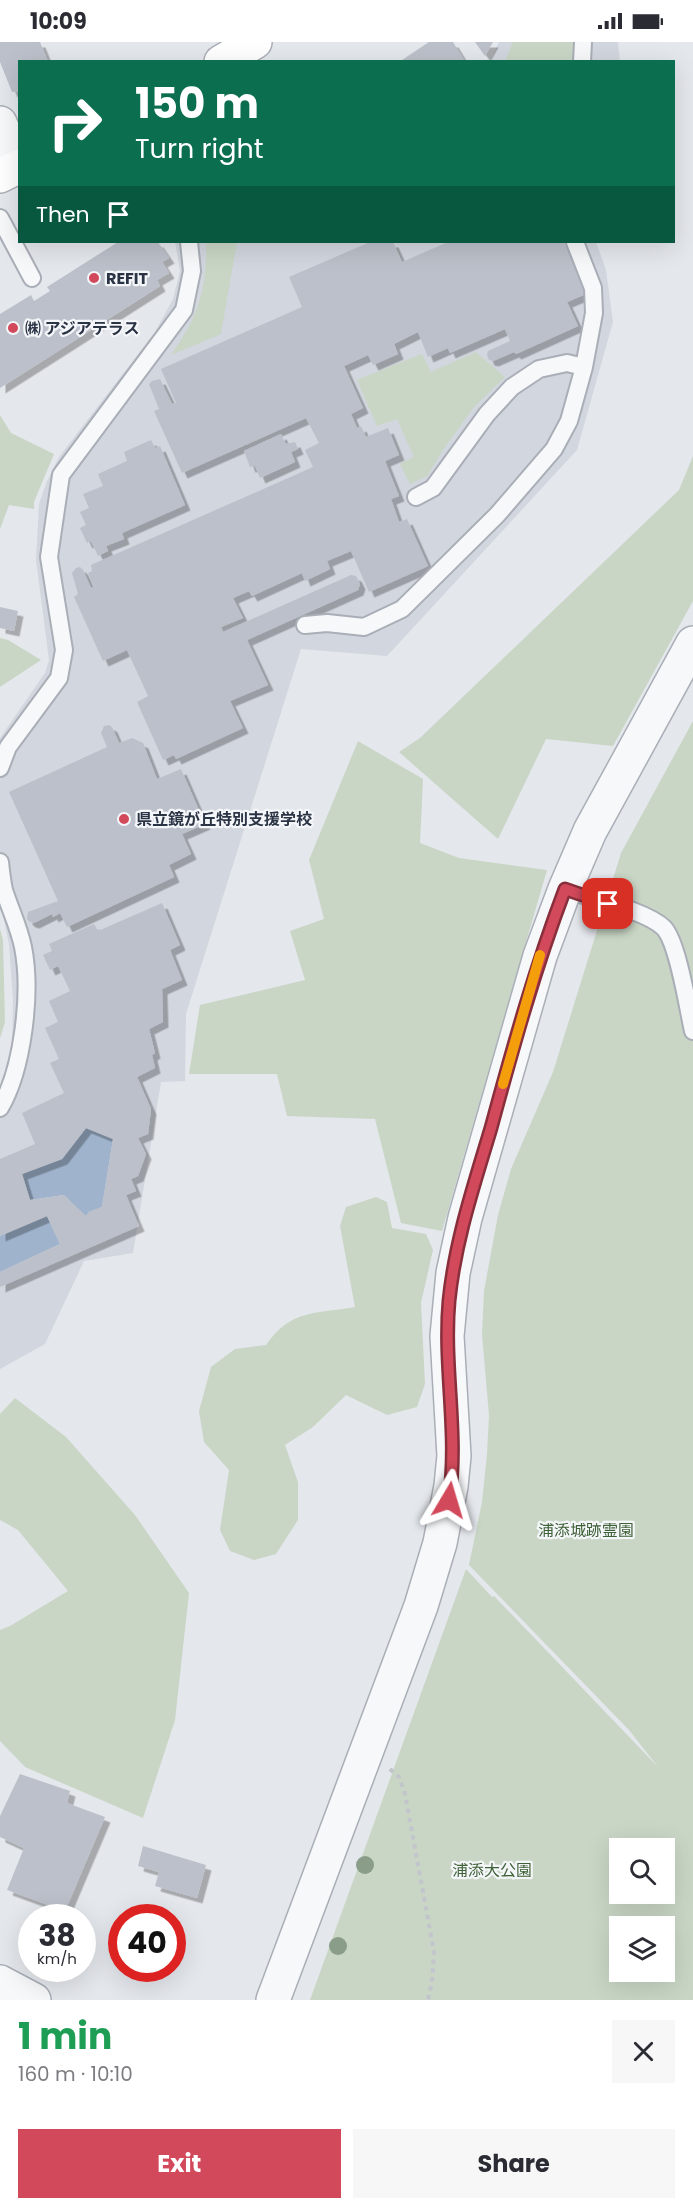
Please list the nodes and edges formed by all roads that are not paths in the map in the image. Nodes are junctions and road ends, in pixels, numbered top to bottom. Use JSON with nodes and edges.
{"nodes":[{"id":1,"x":255,"y":42,"type":"edge"},
{"id":2,"x":583,"y":42,"type":"edge"},
{"id":3,"x":224,"y":60,"type":"edge"},
{"id":4,"x":582,"y":60,"type":"edge"},
{"id":5,"x":0,"y":123,"type":"edge"},
{"id":6,"x":18,"y":164,"type":"edge"},
{"id":7,"x":18,"y":167,"type":"edge"},
{"id":8,"x":0,"y":176,"type":"edge"},
{"id":9,"x":0,"y":218,"type":"edge"},
{"id":10,"x":189,"y":243,"type":"edge"},
{"id":11,"x":574,"y":243,"type":"edge"},
{"id":12,"x":32,"y":278,"type":"dead end"},
{"id":13,"x":584,"y":367,"type":"junction"},
{"id":14,"x":416,"y":497,"type":"dead end"},
{"id":15,"x":305,"y":625,"type":"dead end"},
{"id":16,"x":693,"y":643,"type":"edge"},
{"id":17,"x":0,"y":768,"type":"edge"},
{"id":18,"x":0,"y":862,"type":"edge"},
{"id":19,"x":565,"y":889,"type":"junction"},
{"id":20,"x":693,"y":1031,"type":"edge"},
{"id":21,"x":0,"y":1108,"type":"edge"},
{"id":22,"x":0,"y":1982,"type":"edge"},
{"id":23,"x":34,"y":2000,"type":"edge"},
{"id":24,"x":273,"y":2000,"type":"edge"}],
"edges":[{"from":1,"to":3,"type":"main road"},
{"from":2,"to":4,"type":"lane"},
{"from":5,"to":6,"type":"street"},
{"from":7,"to":8,"type":"main road"},
{"from":9,"to":12,"type":"lane"},
{"from":10,"to":17,"type":"lane"},
{"from":11,"to":13,"type":"lane"},
{"from":13,"to":14,"type":"lane"},
{"from":13,"to":15,"type":"lane"},
{"from":16,"to":19,"type":"street"},
{"from":18,"to":21,"type":"lane"},
{"from":19,"to":20,"type":"lane"},
{"from":19,"to":24,"type":"street"},
{"from":22,"to":23,"type":"street"}]}
